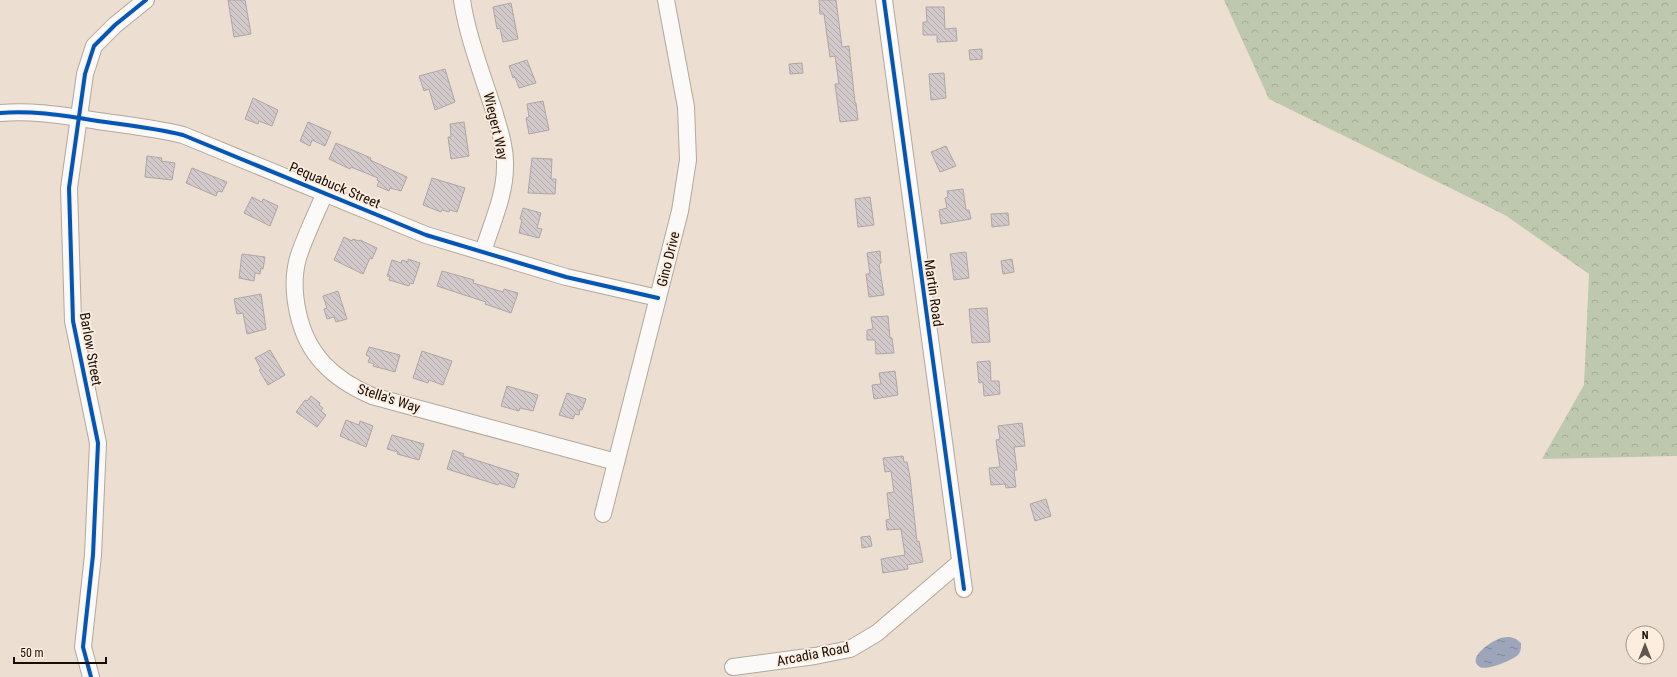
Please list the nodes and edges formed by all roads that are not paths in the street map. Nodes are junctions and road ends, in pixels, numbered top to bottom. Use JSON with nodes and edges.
{"nodes":[{"id":1,"x":146,"y":0,"type":"edge"},
{"id":2,"x":462,"y":0,"type":"edge"},
{"id":3,"x":666,"y":0,"type":"edge"},
{"id":4,"x":884,"y":0,"type":"edge"},
{"id":5,"x":0,"y":113,"type":"edge"},
{"id":6,"x":79,"y":118,"type":"junction"},
{"id":7,"x":325,"y":193,"type":"junction"},
{"id":8,"x":483,"y":252,"type":"junction"},
{"id":9,"x":658,"y":298,"type":"junction"},
{"id":10,"x":616,"y":462,"type":"junction"},
{"id":11,"x":603,"y":514,"type":"dead end"},
{"id":12,"x":960,"y":562,"type":"junction"},
{"id":13,"x":964,"y":589,"type":"dead end"},
{"id":14,"x":733,"y":667,"type":"dead end"},
{"id":15,"x":90,"y":677,"type":"edge"}],
"edges":[{"from":1,"to":6,"type":"street","name":"Barlow Street"},
{"from":2,"to":8,"type":"street","name":"Wiegert Way"},
{"from":3,"to":9,"type":"street","name":"Gino Drive"},
{"from":4,"to":12,"type":"street","name":"Martin Road"},
{"from":5,"to":6,"type":"street","name":"Pequabuck Street"},
{"from":6,"to":7,"type":"street","name":"Pequabuck Street"},
{"from":6,"to":15,"type":"street","name":"Barlow Street"},
{"from":7,"to":8,"type":"street","name":"Pequabuck Street"},
{"from":7,"to":10,"type":"street","name":"Stella's Way"},
{"from":8,"to":9,"type":"street","name":"Pequabuck Street"},
{"from":9,"to":10,"type":"street","name":"Gino Drive"},
{"from":10,"to":11,"type":"street","name":"Gino Drive"},
{"from":12,"to":13,"type":"street","name":"Martin Road"},
{"from":12,"to":14,"type":"street","name":"Arcadia Road"}]}
